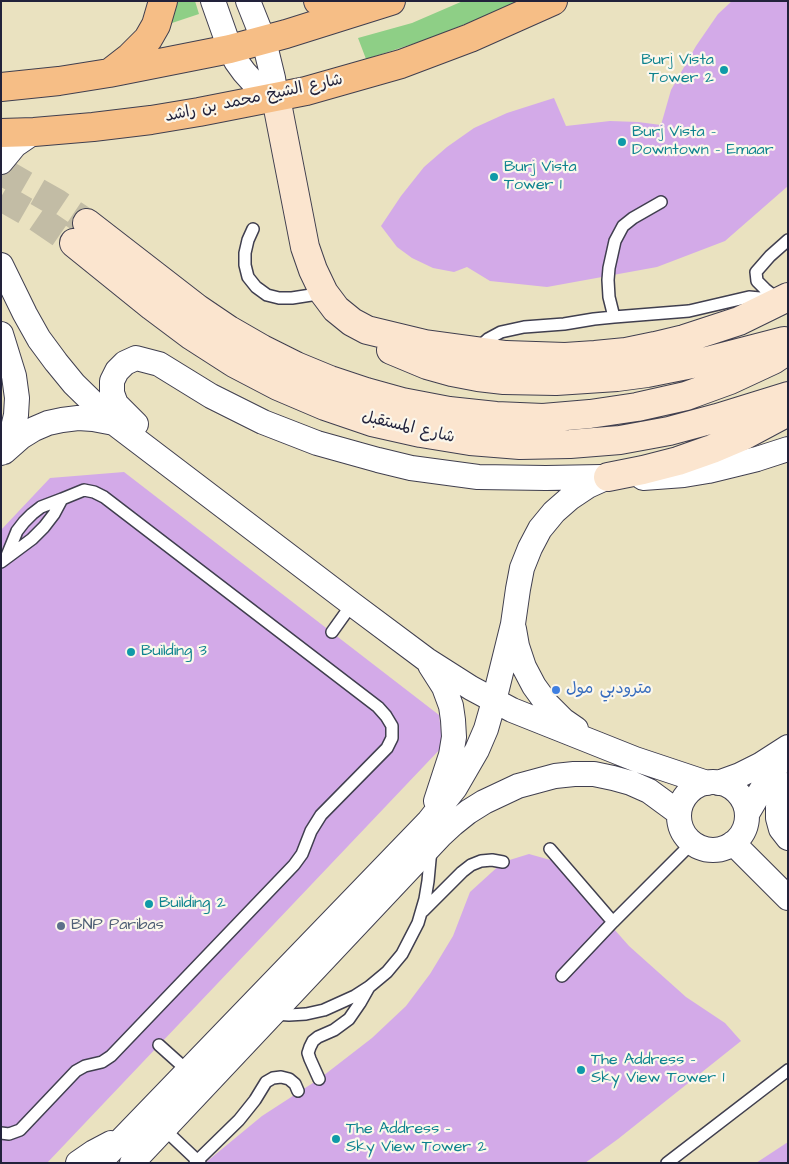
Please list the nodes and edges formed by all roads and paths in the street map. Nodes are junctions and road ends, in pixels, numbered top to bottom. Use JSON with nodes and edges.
{"nodes":[{"id":1,"x":163,"y":1,"type":"edge"},
{"id":2,"x":213,"y":1,"type":"edge"},
{"id":3,"x":248,"y":1,"type":"edge"},
{"id":4,"x":318,"y":1,"type":"edge"},
{"id":5,"x":553,"y":1,"type":"edge"},
{"id":6,"x":379,"y":5,"type":"edge"},
{"id":7,"x":264,"y":41,"type":"junction"},
{"id":8,"x":230,"y":49,"type":"junction"},
{"id":9,"x":109,"y":73,"type":"junction"},
{"id":10,"x":1,"y":87,"type":"edge"},
{"id":11,"x":276,"y":98,"type":"junction"},
{"id":12,"x":34,"y":132,"type":"junction"},
{"id":13,"x":1,"y":133,"type":"edge"},
{"id":14,"x":1,"y":162,"type":"edge"},
{"id":15,"x":662,"y":202,"type":"dead end"},
{"id":16,"x":253,"y":229,"type":"dead end"},
{"id":17,"x":788,"y":240,"type":"edge"},
{"id":18,"x":1,"y":265,"type":"edge"},
{"id":19,"x":324,"y":293,"type":"junction"},
{"id":20,"x":784,"y":299,"type":"edge"},
{"id":21,"x":614,"y":316,"type":"junction"},
{"id":22,"x":352,"y":322,"type":"junction"},
{"id":23,"x":1,"y":334,"type":"edge"},
{"id":24,"x":788,"y":340,"type":"edge"},
{"id":25,"x":475,"y":350,"type":"junction"},
{"id":26,"x":788,"y":350,"type":"edge"},
{"id":27,"x":788,"y":396,"type":"edge"},
{"id":28,"x":788,"y":412,"type":"edge"},
{"id":29,"x":114,"y":423,"type":"junction"},
{"id":30,"x":788,"y":449,"type":"edge"},
{"id":31,"x":1,"y":454,"type":"edge"},
{"id":32,"x":183,"y":475,"type":"junction"},
{"id":33,"x":608,"y":477,"type":"junction"},
{"id":34,"x":62,"y":499,"type":"junction"},
{"id":35,"x":3,"y":560,"type":"edge"},
{"id":36,"x":352,"y":604,"type":"junction"},
{"id":37,"x":513,"y":624,"type":"junction"},
{"id":38,"x":332,"y":632,"type":"dead end"},
{"id":39,"x":427,"y":660,"type":"junction"},
{"id":40,"x":494,"y":701,"type":"junction"},
{"id":41,"x":600,"y":745,"type":"junction"},
{"id":42,"x":788,"y":747,"type":"edge"},
{"id":43,"x":788,"y":751,"type":"edge"},
{"id":44,"x":712,"y":783,"type":"junction"},
{"id":45,"x":788,"y":785,"type":"edge"},
{"id":46,"x":679,"y":813,"type":"junction"},
{"id":47,"x":747,"y":814,"type":"junction"},
{"id":48,"x":429,"y":821,"type":"junction"},
{"id":49,"x":788,"y":838,"type":"edge"},
{"id":50,"x":692,"y":842,"type":"junction"},
{"id":51,"x":733,"y":843,"type":"junction"},
{"id":52,"x":431,"y":846,"type":"junction"},
{"id":53,"x":550,"y":849,"type":"dead end"},
{"id":54,"x":503,"y":862,"type":"dead end"},
{"id":55,"x":788,"y":898,"type":"edge"},
{"id":56,"x":422,"y":912,"type":"junction"},
{"id":57,"x":613,"y":922,"type":"junction"},
{"id":58,"x":562,"y":976,"type":"dead end"},
{"id":59,"x":369,"y":987,"type":"junction"},
{"id":60,"x":272,"y":1014,"type":"junction"},
{"id":61,"x":159,"y":1045,"type":"dead end"},
{"id":62,"x":230,"y":1059,"type":"junction"},
{"id":63,"x":191,"y":1068,"type":"junction"},
{"id":64,"x":788,"y":1070,"type":"edge"},
{"id":65,"x":319,"y":1079,"type":"dead end"},
{"id":66,"x":298,"y":1091,"type":"dead end"},
{"id":67,"x":164,"y":1129,"type":"junction"},
{"id":68,"x":1,"y":1133,"type":"edge"},
{"id":69,"x":122,"y":1139,"type":"junction"},
{"id":70,"x":197,"y":1162,"type":"edge"},
{"id":71,"x":78,"y":1163,"type":"edge"},
{"id":72,"x":100,"y":1163,"type":"edge"},
{"id":73,"x":132,"y":1163,"type":"edge"},
{"id":74,"x":667,"y":1163,"type":"edge"}],
"edges":[{"from":1,"to":9,"type":"main road"},
{"from":2,"to":8,"type":"street"},
{"from":3,"to":7,"type":"street"},
{"from":4,"to":6,"type":"main road"},
{"from":5,"to":11,"type":"main road","name":"شارع الشيخ محمد بن راشد"},
{"from":6,"to":7,"type":"main road"},
{"from":7,"to":8,"type":"main road"},
{"from":7,"to":11,"type":"street"},
{"from":8,"to":9,"type":"main road"},
{"from":8,"to":11,"type":"street"},
{"from":9,"to":10,"type":"main road"},
{"from":11,"to":12,"type":"main road","name":"شارع الشيخ محمد بن راشد"},
{"from":11,"to":19,"type":"main road"},
{"from":12,"to":13,"type":"main road","name":"شارع الشيخ محمد بن راشد"},
{"from":12,"to":14,"type":"street"},
{"from":15,"to":21,"type":"lane"},
{"from":16,"to":19,"type":"lane"},
{"from":17,"to":20,"type":"lane"},
{"from":18,"to":29,"type":"street"},
{"from":19,"to":22,"type":"main road"},
{"from":20,"to":21,"type":"lane"},
{"from":20,"to":25,"type":"main road"},
{"from":21,"to":25,"type":"lane"},
{"from":22,"to":24,"type":"main road"},
{"from":22,"to":25,"type":"main road"},
{"from":23,"to":31,"type":"street"},
{"from":26,"to":27,"type":"main road","name":"شارع المستقبل"},
{"from":28,"to":33,"type":"main road"},
{"from":29,"to":31,"type":"street"},
{"from":29,"to":32,"type":"street"},
{"from":30,"to":33,"type":"street"},
{"from":32,"to":33,"type":"street"},
{"from":32,"to":36,"type":"street"},
{"from":33,"to":37,"type":"street"},
{"from":34,"to":35,"type":"lane"},
{"from":34,"to":35,"type":"lane"},
{"from":34,"to":68,"type":"lane"},
{"from":36,"to":38,"type":"lane"},
{"from":36,"to":39,"type":"street"},
{"from":37,"to":40,"type":"street"},
{"from":37,"to":41,"type":"street"},
{"from":39,"to":40,"type":"street"},
{"from":39,"to":48,"type":"street"},
{"from":40,"to":41,"type":"street"},
{"from":40,"to":48,"type":"street"},
{"from":41,"to":44,"type":"street"},
{"from":42,"to":44,"type":"street"},
{"from":43,"to":47,"type":"street"},
{"from":44,"to":46,"type":"street"},
{"from":44,"to":47,"type":"street"},
{"from":45,"to":49,"type":"street"},
{"from":46,"to":50,"type":"street"},
{"from":46,"to":52,"type":"street"},
{"from":47,"to":51,"type":"street"},
{"from":48,"to":63,"type":"street"},
{"from":50,"to":51,"type":"street"},
{"from":50,"to":57,"type":"lane"},
{"from":51,"to":55,"type":"street"},
{"from":52,"to":56,"type":"lane"},
{"from":52,"to":60,"type":"street"},
{"from":53,"to":57,"type":"lane"},
{"from":54,"to":56,"type":"lane"},
{"from":56,"to":59,"type":"lane"},
{"from":57,"to":58,"type":"lane"},
{"from":59,"to":60,"type":"lane"},
{"from":59,"to":65,"type":"lane"},
{"from":60,"to":62,"type":"street"},
{"from":61,"to":63,"type":"lane"},
{"from":62,"to":63,"type":"street"},
{"from":62,"to":67,"type":"street"},
{"from":63,"to":69,"type":"street"},
{"from":64,"to":74,"type":"lane"},
{"from":66,"to":70,"type":"lane"},
{"from":67,"to":70,"type":"lane"},
{"from":67,"to":73,"type":"street"},
{"from":69,"to":71,"type":"street"},
{"from":69,"to":72,"type":"street"}]}
